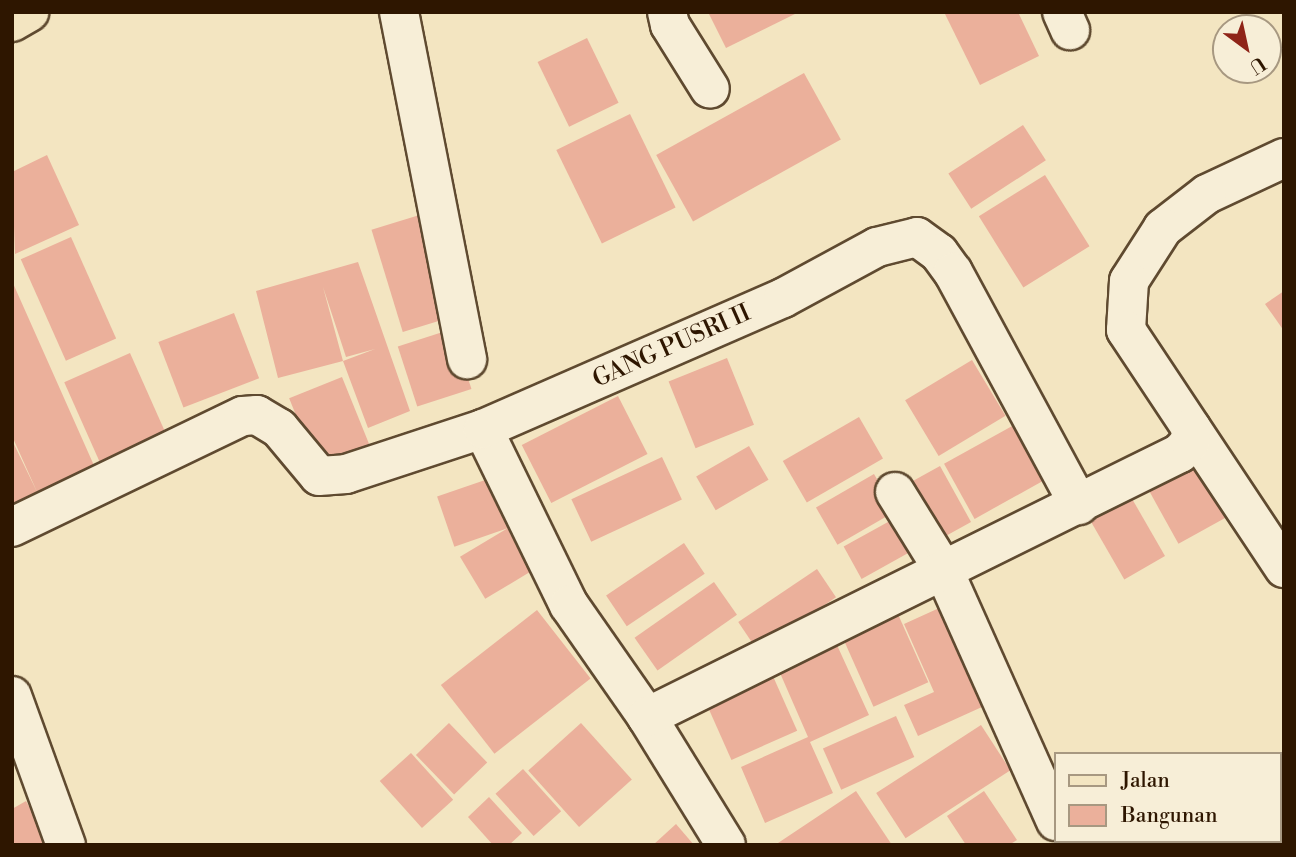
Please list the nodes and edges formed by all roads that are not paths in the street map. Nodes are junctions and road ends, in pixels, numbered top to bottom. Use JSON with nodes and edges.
{"nodes":[{"id":1,"x":29,"y":12,"type":"edge"},
{"id":2,"x":399,"y":12,"type":"edge"},
{"id":3,"x":667,"y":12,"type":"edge"},
{"id":4,"x":12,"y":22,"type":"edge"},
{"id":5,"x":710,"y":89,"type":"dead end"},
{"id":6,"x":1284,"y":158,"type":"edge"},
{"id":7,"x":467,"y":359,"type":"dead end"},
{"id":8,"x":1191,"y":428,"type":"junction"},
{"id":9,"x":483,"y":429,"type":"junction"},
{"id":10,"x":895,"y":492,"type":"dead end"},
{"id":11,"x":1079,"y":505,"type":"junction"},
{"id":12,"x":12,"y":527,"type":"edge"},
{"id":13,"x":1284,"y":568,"type":"edge"},
{"id":14,"x":944,"y":571,"type":"junction"},
{"id":15,"x":12,"y":696,"type":"edge"},
{"id":16,"x":646,"y":717,"type":"junction"},
{"id":17,"x":1054,"y":817,"type":"edge"},
{"id":18,"x":66,"y":845,"type":"edge"},
{"id":19,"x":726,"y":845,"type":"edge"}],
"edges":[{"from":1,"to":4,"type":"main road"},
{"from":2,"to":7,"type":"street"},
{"from":3,"to":5,"type":"street"},
{"from":6,"to":8,"type":"street"},
{"from":8,"to":11,"type":"street"},
{"from":8,"to":13,"type":"street"},
{"from":9,"to":11,"type":"street","name":"GANG PUSRI II"},
{"from":9,"to":12,"type":"street","name":"GANG PUSRI II"},
{"from":9,"to":16,"type":"street"},
{"from":10,"to":14,"type":"street"},
{"from":11,"to":14,"type":"street"},
{"from":14,"to":16,"type":"street"},
{"from":14,"to":17,"type":"street"},
{"from":15,"to":18,"type":"street"},
{"from":16,"to":19,"type":"street"}]}
